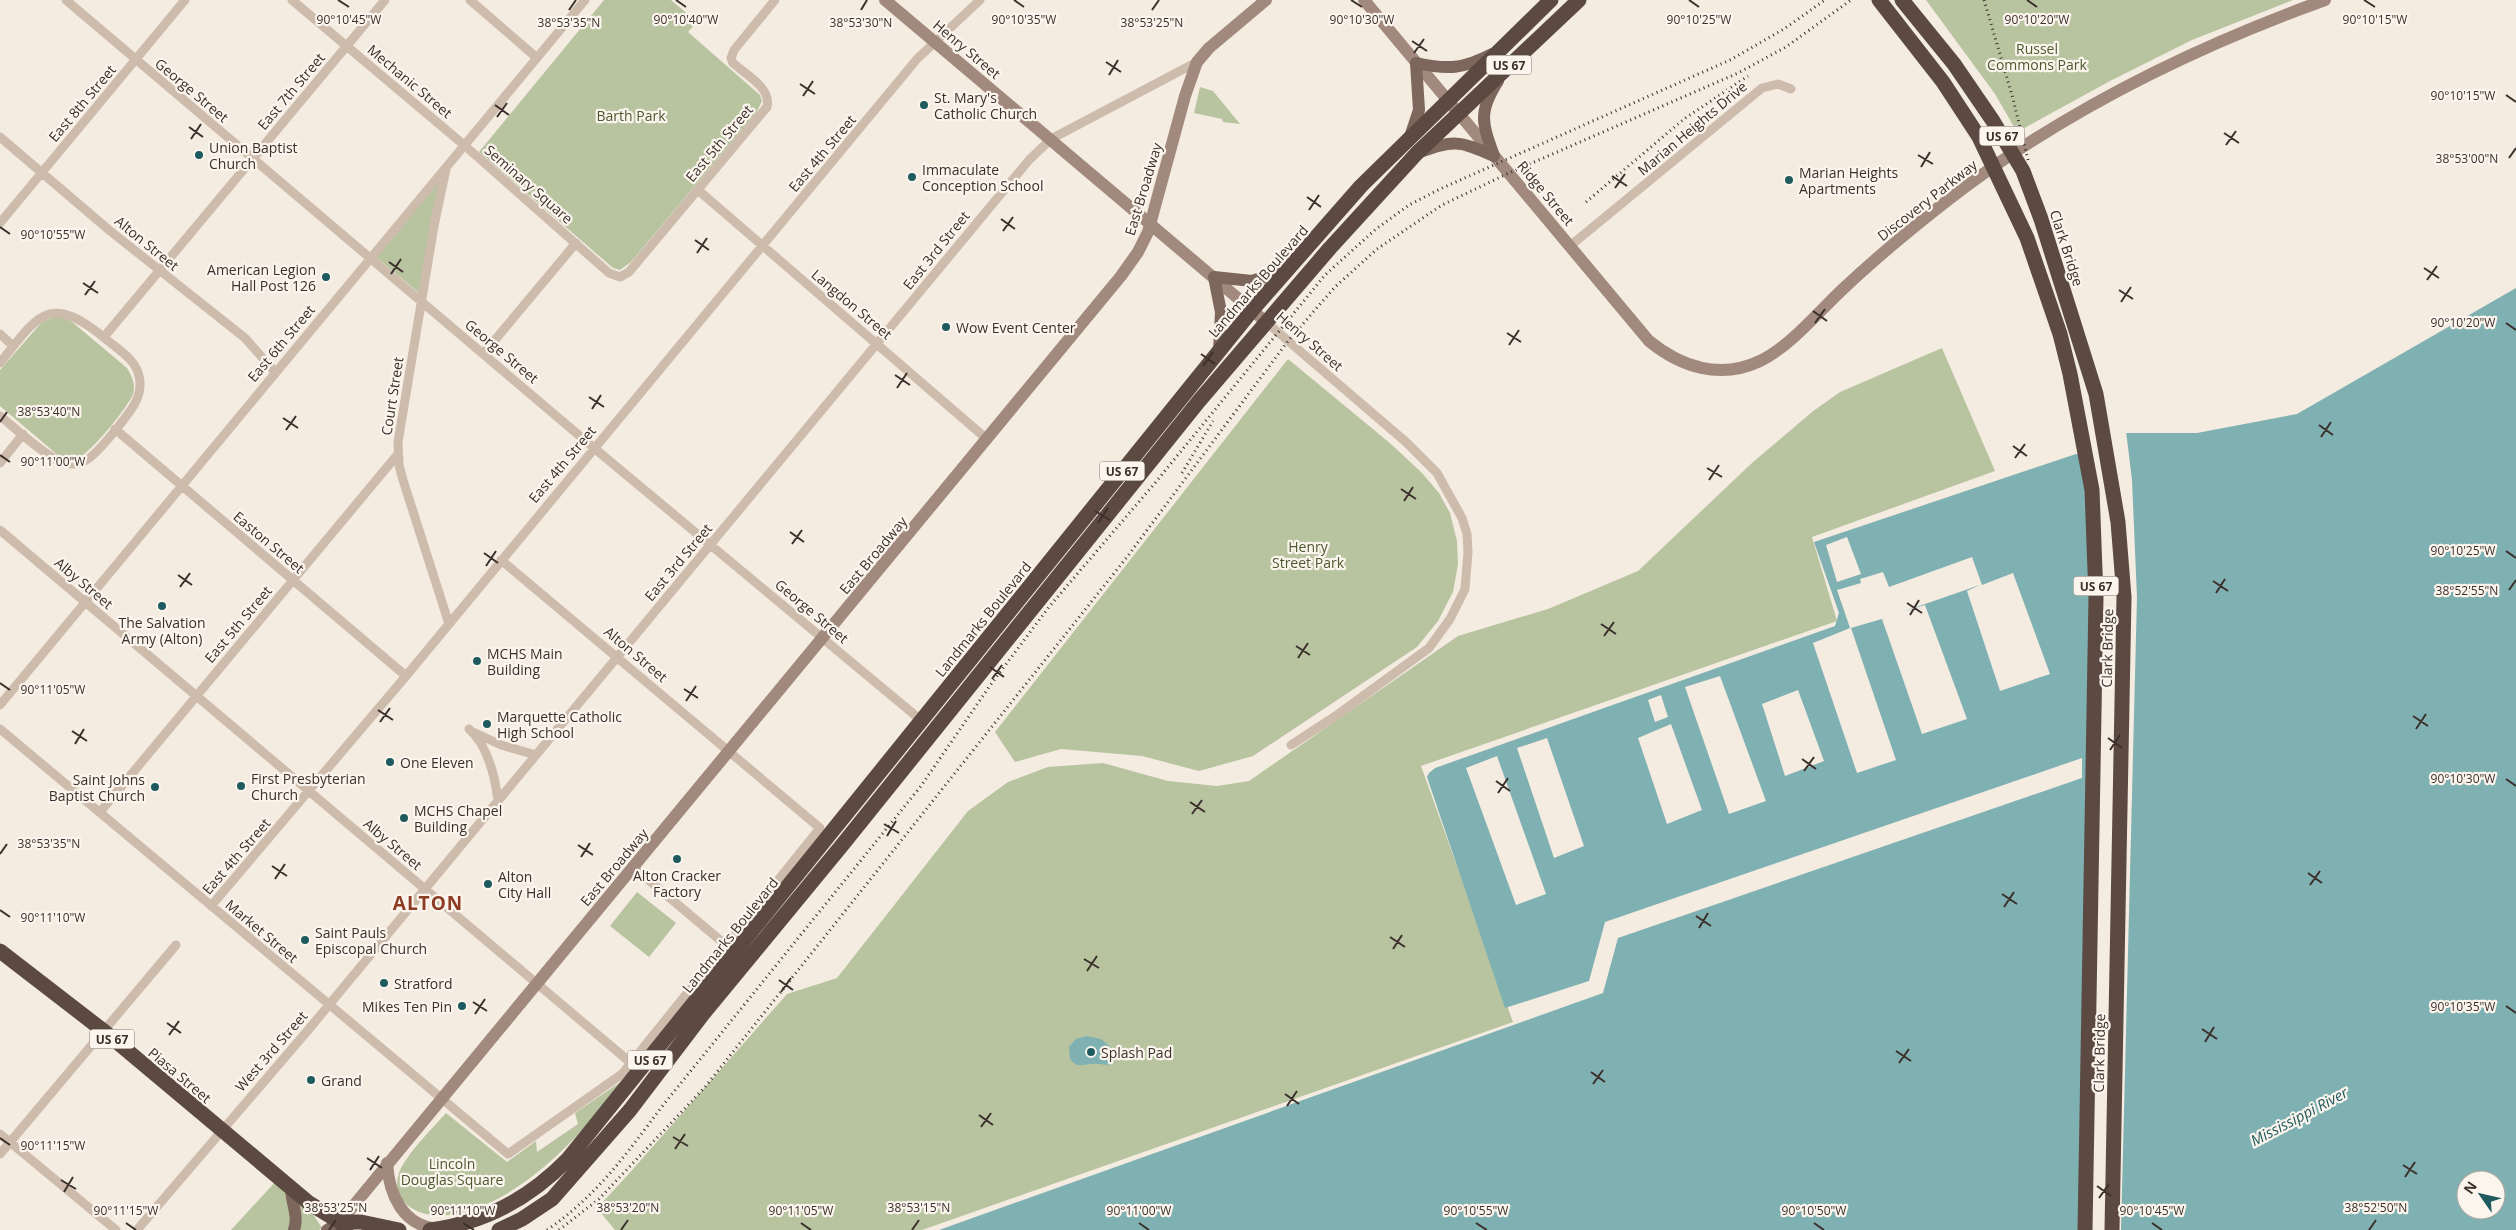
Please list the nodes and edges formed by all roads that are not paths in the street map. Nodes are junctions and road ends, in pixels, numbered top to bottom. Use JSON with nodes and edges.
{"nodes":[{"id":1,"x":66,"y":0,"type":"edge"},
{"id":2,"x":185,"y":0,"type":"edge"},
{"id":3,"x":292,"y":0,"type":"edge"},
{"id":4,"x":384,"y":0,"type":"edge"},
{"id":5,"x":470,"y":0,"type":"edge"},
{"id":6,"x":586,"y":0,"type":"edge"},
{"id":7,"x":775,"y":0,"type":"edge"},
{"id":8,"x":885,"y":0,"type":"edge"},
{"id":9,"x":980,"y":0,"type":"edge"},
{"id":10,"x":1266,"y":0,"type":"edge"},
{"id":11,"x":1364,"y":0,"type":"edge"},
{"id":12,"x":1551,"y":0,"type":"edge"},
{"id":13,"x":1578,"y":0,"type":"edge"},
{"id":14,"x":1880,"y":0,"type":"edge"},
{"id":15,"x":1902,"y":0,"type":"edge"},
{"id":16,"x":2325,"y":0,"type":"edge"},
{"id":17,"x":935,"y":43,"type":"junction"},
{"id":18,"x":347,"y":46,"type":"junction"},
{"id":19,"x":1495,"y":53,"type":"junction"},
{"id":20,"x":537,"y":58,"type":"junction"},
{"id":21,"x":135,"y":60,"type":"junction"},
{"id":22,"x":1197,"y":62,"type":"junction"},
{"id":23,"x":1416,"y":63,"type":"junction"},
{"id":24,"x":1508,"y":67,"type":"junction"},
{"id":25,"x":1791,"y":89,"type":"dead end"},
{"id":26,"x":1448,"y":101,"type":"junction"},
{"id":27,"x":1460,"y":115,"type":"junction"},
{"id":28,"x":0,"y":137,"type":"edge"},
{"id":29,"x":1051,"y":139,"type":"junction"},
{"id":30,"x":464,"y":145,"type":"junction"},
{"id":31,"x":1413,"y":148,"type":"junction"},
{"id":32,"x":1494,"y":156,"type":"junction"},
{"id":33,"x":252,"y":159,"type":"junction"},
{"id":34,"x":446,"y":167,"type":"junction"},
{"id":35,"x":42,"y":173,"type":"junction"},
{"id":36,"x":698,"y":190,"type":"junction"},
{"id":37,"x":0,"y":223,"type":"edge"},
{"id":38,"x":1150,"y":224,"type":"junction"},
{"id":39,"x":576,"y":243,"type":"junction"},
{"id":40,"x":762,"y":246,"type":"junction"},
{"id":41,"x":1570,"y":246,"type":"junction"},
{"id":42,"x":371,"y":258,"type":"junction"},
{"id":43,"x":1291,"y":268,"type":"junction"},
{"id":44,"x":160,"y":272,"type":"junction"},
{"id":45,"x":1214,"y":277,"type":"junction"},
{"id":46,"x":421,"y":300,"type":"junction"},
{"id":47,"x":1253,"y":309,"type":"junction"},
{"id":48,"x":1266,"y":322,"type":"junction"},
{"id":49,"x":0,"y":334,"type":"edge"},
{"id":50,"x":104,"y":337,"type":"junction"},
{"id":51,"x":878,"y":343,"type":"junction"},
{"id":52,"x":14,"y":346,"type":"junction"},
{"id":53,"x":1219,"y":351,"type":"junction"},
{"id":54,"x":484,"y":353,"type":"junction"},
{"id":55,"x":1,"y":362,"type":"edge"},
{"id":56,"x":1727,"y":370,"type":"joint"},
{"id":57,"x":275,"y":372,"type":"junction"},
{"id":58,"x":0,"y":416,"type":"edge"},
{"id":59,"x":115,"y":429,"type":"junction"},
{"id":60,"x":23,"y":434,"type":"junction"},
{"id":61,"x":988,"y":440,"type":"junction"},
{"id":62,"x":594,"y":448,"type":"junction"},
{"id":63,"x":398,"y":454,"type":"junction"},
{"id":64,"x":0,"y":463,"type":"edge"},
{"id":65,"x":182,"y":486,"type":"junction"},
{"id":66,"x":0,"y":530,"type":"edge"},
{"id":67,"x":711,"y":545,"type":"junction"},
{"id":68,"x":501,"y":560,"type":"junction"},
{"id":69,"x":293,"y":580,"type":"junction"},
{"id":70,"x":86,"y":602,"type":"junction"},
{"id":71,"x":449,"y":624,"type":"junction"},
{"id":72,"x":823,"y":639,"type":"junction"},
{"id":73,"x":618,"y":657,"type":"junction"},
{"id":74,"x":406,"y":676,"type":"junction"},
{"id":75,"x":197,"y":696,"type":"junction"},
{"id":76,"x":0,"y":705,"type":"edge"},
{"id":77,"x":922,"y":721,"type":"junction"},
{"id":78,"x":0,"y":729,"type":"edge"},
{"id":79,"x":1291,"y":745,"type":"dead end"},
{"id":80,"x":729,"y":751,"type":"junction"},
{"id":81,"x":536,"y":755,"type":"junction"},
{"id":82,"x":309,"y":791,"type":"junction"},
{"id":83,"x":498,"y":801,"type":"junction"},
{"id":84,"x":100,"y":812,"type":"junction"},
{"id":85,"x":633,"y":867,"type":"junction"},
{"id":86,"x":425,"y":888,"type":"junction"},
{"id":87,"x":211,"y":906,"type":"junction"},
{"id":88,"x":176,"y":945,"type":"dead end"},
{"id":89,"x":727,"y":946,"type":"junction"},
{"id":90,"x":0,"y":951,"type":"edge"},
{"id":91,"x":537,"y":983,"type":"junction"},
{"id":92,"x":329,"y":1005,"type":"junction"},
{"id":93,"x":105,"y":1032,"type":"junction"},
{"id":94,"x":631,"y":1063,"type":"junction"},
{"id":95,"x":441,"y":1100,"type":"junction"},
{"id":96,"x":221,"y":1130,"type":"junction"},
{"id":97,"x":0,"y":1134,"type":"edge"},
{"id":98,"x":10,"y":1142,"type":"junction"},
{"id":99,"x":0,"y":1154,"type":"edge"},
{"id":100,"x":387,"y":1163,"type":"junction"},
{"id":101,"x":291,"y":1188,"type":"junction"},
{"id":102,"x":343,"y":1226,"type":"edge"},
{"id":103,"x":116,"y":1230,"type":"edge"},
{"id":104,"x":137,"y":1230,"type":"edge"},
{"id":105,"x":294,"y":1230,"type":"edge"},
{"id":106,"x":327,"y":1230,"type":"edge"},
{"id":107,"x":399,"y":1230,"type":"edge"},
{"id":108,"x":434,"y":1230,"type":"edge"},
{"id":109,"x":499,"y":1230,"type":"edge"},
{"id":110,"x":2085,"y":1230,"type":"edge"},
{"id":111,"x":2112,"y":1230,"type":"edge"}],
"edges":[{"from":1,"to":21,"type":"street","name":"George Street"},
{"from":2,"to":21,"type":"street","name":"East 8th Street"},
{"from":3,"to":18,"type":"street","name":"Mechanic Street"},
{"from":4,"to":18,"type":"street","name":"East 7th Street"},
{"from":5,"to":20,"type":"street"},
{"from":6,"to":20,"type":"street","name":"East 6th Street"},
{"from":7,"to":36,"type":"street","name":"East 5th Street"},
{"from":8,"to":17,"type":"street","name":"Henry Street"},
{"from":9,"to":17,"type":"street","name":"East 4th Street"},
{"from":10,"to":22,"type":"street","name":"East Broadway"},
{"from":11,"to":23,"type":"street","name":"Ridge Street"},
{"from":12,"to":19,"type":"highway","name":"Landmarks Boulevard","number":"US 67"},
{"from":13,"to":24,"type":"highway","name":"Landmarks Boulevard","number":"US 67"},
{"from":14,"to":110,"type":"highway","name":"Clark Bridge","number":"US 67"},
{"from":15,"to":111,"type":"highway","name":"Clark Bridge","number":"US 67"},
{"from":16,"to":56,"type":"street","name":"Discovery Parkway"},
{"from":17,"to":29,"type":"street","name":"Henry Street"},
{"from":17,"to":40,"type":"street","name":"East 4th Street"},
{"from":18,"to":30,"type":"street","name":"Mechanic Street"},
{"from":18,"to":33,"type":"street","name":"East 7th Street"},
{"from":19,"to":23,"type":"main road"},
{"from":19,"to":26,"type":"highway","name":"Landmarks Boulevard","number":"US 67"},
{"from":20,"to":30,"type":"street","name":"East 6th Street"},
{"from":21,"to":33,"type":"street","name":"George Street"},
{"from":21,"to":35,"type":"street","name":"East 8th Street"},
{"from":22,"to":29,"type":"street","name":"East 3rd Street"},
{"from":22,"to":38,"type":"street","name":"East Broadway"},
{"from":23,"to":26,"type":"street","name":"Ridge Street"},
{"from":23,"to":31,"type":"main road"},
{"from":24,"to":27,"type":"highway","name":"Landmarks Boulevard","number":"US 67"},
{"from":24,"to":32,"type":"main road"},
{"from":25,"to":41,"type":"street","name":"Marian Heights Drive"},
{"from":26,"to":27,"type":"street","name":"Ridge Street"},
{"from":26,"to":31,"type":"highway","name":"Landmarks Boulevard","number":"US 67"},
{"from":27,"to":31,"type":"highway","name":"Landmarks Boulevard","number":"US 67"},
{"from":27,"to":32,"type":"street","name":"Ridge Street"},
{"from":28,"to":35,"type":"street","name":"Alton Street"},
{"from":29,"to":38,"type":"street","name":"Henry Street"},
{"from":29,"to":51,"type":"street","name":"East 3rd Street"},
{"from":30,"to":34,"type":"street","name":"East 6th Street"},
{"from":30,"to":39,"type":"street","name":"Seminary Square"},
{"from":31,"to":32,"type":"main road"},
{"from":31,"to":43,"type":"highway","name":"Landmarks Boulevard","number":"US 67"},
{"from":31,"to":48,"type":"highway","name":"Landmarks Boulevard","number":"US 67"},
{"from":32,"to":41,"type":"street","name":"Ridge Street"},
{"from":33,"to":42,"type":"street","name":"George Street"},
{"from":33,"to":44,"type":"street","name":"East 7th Street"},
{"from":34,"to":42,"type":"street","name":"East 6th Street"},
{"from":34,"to":46,"type":"street","name":"Court Street"},
{"from":35,"to":37,"type":"street","name":"East 8th Street"},
{"from":35,"to":44,"type":"street","name":"Alton Street"},
{"from":36,"to":39,"type":"street","name":"East 5th Street"},
{"from":36,"to":40,"type":"street","name":"Langdon Street"},
{"from":38,"to":45,"type":"street","name":"Henry Street"},
{"from":38,"to":61,"type":"street","name":"East Broadway"},
{"from":39,"to":54,"type":"street"},
{"from":40,"to":51,"type":"street","name":"Langdon Street"},
{"from":40,"to":62,"type":"street","name":"East 4th Street"},
{"from":41,"to":56,"type":"street","name":"Ridge Street"},
{"from":42,"to":46,"type":"street","name":"George Street"},
{"from":42,"to":57,"type":"street","name":"East 6th Street"},
{"from":43,"to":45,"type":"main road"},
{"from":43,"to":47,"type":"highway","name":"Landmarks Boulevard","number":"US 67"},
{"from":44,"to":50,"type":"street","name":"East 7th Street"},
{"from":44,"to":57,"type":"street","name":"Alton Street"},
{"from":45,"to":47,"type":"street","name":"Henry Street"},
{"from":45,"to":53,"type":"main road"},
{"from":46,"to":54,"type":"street","name":"George Street"},
{"from":46,"to":63,"type":"street","name":"Court Street"},
{"from":47,"to":48,"type":"street","name":"Henry Street"},
{"from":47,"to":53,"type":"highway","name":"Landmarks Boulevard","number":"US 67"},
{"from":48,"to":79,"type":"street","name":"Henry Street"},
{"from":48,"to":109,"type":"highway","name":"Landmarks Boulevard","number":"US 67"},
{"from":49,"to":52,"type":"street"},
{"from":50,"to":52,"type":"street"},
{"from":50,"to":59,"type":"street"},
{"from":51,"to":61,"type":"street","name":"Langdon Street"},
{"from":51,"to":67,"type":"street","name":"East 3rd Street"},
{"from":52,"to":55,"type":"street"},
{"from":53,"to":77,"type":"highway","name":"Landmarks Boulevard","number":"US 67"},
{"from":54,"to":62,"type":"street","name":"George Street"},
{"from":57,"to":65,"type":"street","name":"East 6th Street"},
{"from":58,"to":60,"type":"street"},
{"from":59,"to":60,"type":"street"},
{"from":59,"to":65,"type":"street","name":"Easton Street"},
{"from":60,"to":64,"type":"street"},
{"from":61,"to":72,"type":"street","name":"East Broadway"},
{"from":62,"to":67,"type":"street","name":"George Street"},
{"from":62,"to":68,"type":"street","name":"East 4th Street"},
{"from":63,"to":69,"type":"street","name":"East 5th Street"},
{"from":63,"to":71,"type":"street","name":"Court Street"},
{"from":65,"to":69,"type":"street","name":"Easton Street"},
{"from":65,"to":70,"type":"street","name":"East 6th Street"},
{"from":66,"to":70,"type":"street","name":"Alby Street"},
{"from":67,"to":72,"type":"street","name":"George Street"},
{"from":67,"to":73,"type":"street","name":"East 3rd Street"},
{"from":68,"to":71,"type":"street","name":"East 4th Street"},
{"from":68,"to":73,"type":"street","name":"Alton Street"},
{"from":69,"to":74,"type":"street","name":"Easton Street"},
{"from":69,"to":75,"type":"street","name":"East 5th Street"},
{"from":70,"to":75,"type":"street","name":"Alby Street"},
{"from":70,"to":76,"type":"street","name":"East 6th Street"},
{"from":71,"to":74,"type":"street","name":"East 4th Street"},
{"from":72,"to":77,"type":"street","name":"George Street"},
{"from":72,"to":80,"type":"street","name":"East Broadway"},
{"from":73,"to":80,"type":"street","name":"Alton Street"},
{"from":73,"to":81,"type":"street","name":"East 3rd Street"},
{"from":74,"to":82,"type":"street","name":"East 4th Street"},
{"from":75,"to":82,"type":"street","name":"Alby Street"},
{"from":75,"to":84,"type":"street","name":"East 5th Street"},
{"from":77,"to":108,"type":"highway","name":"Landmarks Boulevard","number":"US 67"},
{"from":78,"to":84,"type":"street","name":"Market Street"},
{"from":80,"to":85,"type":"street","name":"East Broadway"},
{"from":80,"to":89,"type":"street","name":"Alton Street"},
{"from":81,"to":83,"type":"street","name":"East 3rd Street"},
{"from":81,"to":83,"type":"street"},
{"from":82,"to":86,"type":"street","name":"Alby Street"},
{"from":82,"to":87,"type":"street","name":"East 4th Street"},
{"from":83,"to":86,"type":"street","name":"East 3rd Street"},
{"from":84,"to":87,"type":"street","name":"Market Street"},
{"from":85,"to":89,"type":"street"},
{"from":85,"to":91,"type":"street","name":"East Broadway"},
{"from":86,"to":91,"type":"street","name":"Alby Street"},
{"from":86,"to":92,"type":"street","name":"East 3rd Street"},
{"from":87,"to":92,"type":"street","name":"Market Street"},
{"from":88,"to":93,"type":"street"},
{"from":89,"to":94,"type":"street"},
{"from":90,"to":93,"type":"highway","name":"Piasa Street","number":"US 67"},
{"from":91,"to":94,"type":"street","name":"Alby Street"},
{"from":91,"to":95,"type":"street","name":"East Broadway"},
{"from":92,"to":95,"type":"street","name":"Market Street"},
{"from":92,"to":96,"type":"street","name":"West 3rd Street"},
{"from":93,"to":96,"type":"highway","name":"Piasa Street","number":"US 67"},
{"from":93,"to":98,"type":"street"},
{"from":94,"to":95,"type":"street","name":"Market Street"},
{"from":95,"to":100,"type":"street","name":"East Broadway"},
{"from":96,"to":101,"type":"highway","name":"Piasa Street","number":"US 67"},
{"from":96,"to":104,"type":"street","name":"West 3rd Street"},
{"from":97,"to":98,"type":"street"},
{"from":98,"to":99,"type":"street"},
{"from":98,"to":103,"type":"street"},
{"from":100,"to":102,"type":"street","name":"East Broadway"},
{"from":100,"to":108,"type":"street"},
{"from":101,"to":102,"type":"highway","name":"Piasa Street","number":"US 67"},
{"from":101,"to":105,"type":"main road"},
{"from":102,"to":106,"type":"main road"},
{"from":102,"to":107,"type":"highway","number":"US 67"}]}
